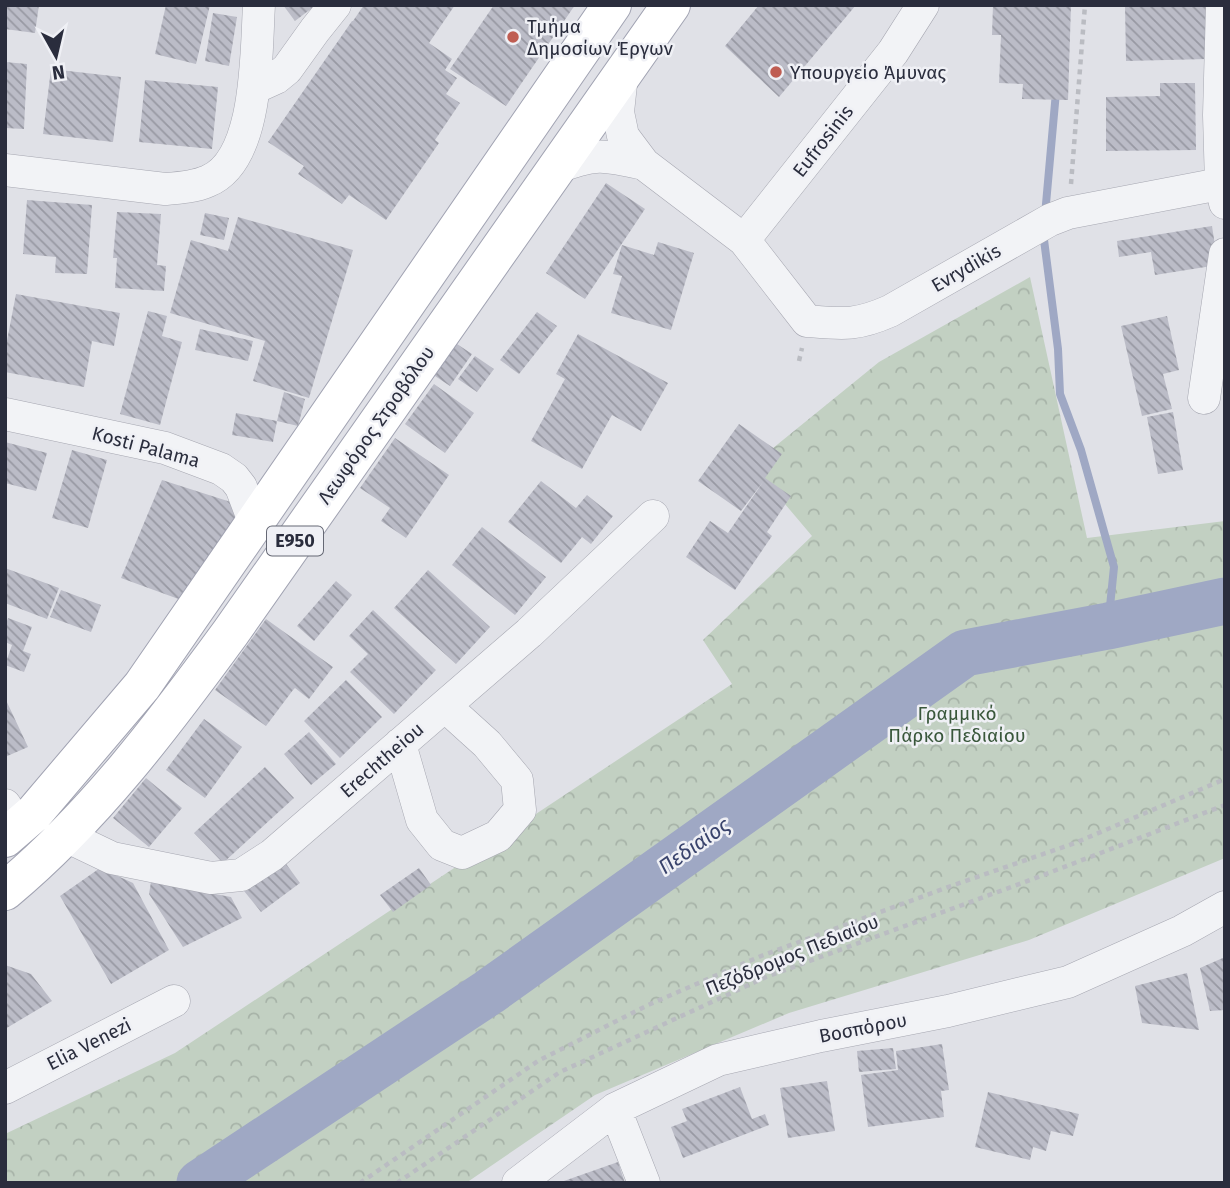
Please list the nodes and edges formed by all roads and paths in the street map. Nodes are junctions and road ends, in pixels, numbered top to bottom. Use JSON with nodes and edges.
{"nodes":[{"id":1,"x":259,"y":5,"type":"edge"},
{"id":2,"x":335,"y":5,"type":"edge"},
{"id":3,"x":612,"y":5,"type":"edge"},
{"id":4,"x":671,"y":5,"type":"edge"},
{"id":5,"x":923,"y":5,"type":"edge"},
{"id":6,"x":1085,"y":5,"type":"edge"},
{"id":7,"x":1222,"y":5,"type":"edge"},
{"id":8,"x":622,"y":75,"type":"junction"},
{"id":9,"x":254,"y":88,"type":"junction"},
{"id":10,"x":644,"y":164,"type":"junction"},
{"id":11,"x":556,"y":168,"type":"junction"},
{"id":12,"x":5,"y":170,"type":"edge"},
{"id":13,"x":1224,"y":190,"type":"edge"},
{"id":14,"x":1049,"y":222,"type":"junction"},
{"id":15,"x":744,"y":240,"type":"junction"},
{"id":16,"x":1225,"y":254,"type":"edge"},
{"id":17,"x":1204,"y":398,"type":"dead end"},
{"id":18,"x":5,"y":414,"type":"edge"},
{"id":19,"x":653,"y":516,"type":"dead end"},
{"id":20,"x":255,"y":524,"type":"junction"},
{"id":21,"x":445,"y":706,"type":"junction"},
{"id":22,"x":400,"y":744,"type":"junction"},
{"id":23,"x":1225,"y":779,"type":"edge"},
{"id":24,"x":1225,"y":805,"type":"edge"},
{"id":25,"x":9,"y":823,"type":"edge"},
{"id":26,"x":66,"y":836,"type":"junction"},
{"id":27,"x":5,"y":891,"type":"edge"},
{"id":28,"x":1225,"y":907,"type":"edge"},
{"id":29,"x":174,"y":1001,"type":"dead end"},
{"id":30,"x":5,"y":1087,"type":"edge"},
{"id":31,"x":615,"y":1109,"type":"junction"},
{"id":32,"x":360,"y":1183,"type":"edge"},
{"id":33,"x":397,"y":1183,"type":"edge"},
{"id":34,"x":518,"y":1183,"type":"edge"},
{"id":35,"x":644,"y":1183,"type":"edge"}],
"edges":[{"from":1,"to":9,"type":"street"},
{"from":2,"to":9,"type":"street"},
{"from":3,"to":20,"type":"main road","number":"E950"},
{"from":4,"to":8,"type":"main road","name":"Λεωφόρος Στροβόλου","number":"E950"},
{"from":5,"to":15,"type":"street","name":"Eufrosinis"},
{"from":6,"to":14,"type":"path"},
{"from":7,"to":13,"type":"street"},
{"from":8,"to":10,"type":"street"},
{"from":8,"to":11,"type":"main road","name":"Λεωφόρος Στροβόλου","number":"E950"},
{"from":9,"to":12,"type":"street"},
{"from":10,"to":11,"type":"street"},
{"from":10,"to":15,"type":"street","name":"Evrydikis"},
{"from":11,"to":26,"type":"main road","name":"Λεωφόρος Στροβόλου","number":"E950"},
{"from":13,"to":14,"type":"street","name":"Evrydikis"},
{"from":14,"to":15,"type":"street","name":"Evrydikis"},
{"from":16,"to":17,"type":"street"},
{"from":18,"to":20,"type":"street","name":"Kosti Palama"},
{"from":19,"to":21,"type":"street","name":"Erechtheiou"},
{"from":20,"to":25,"type":"main road","number":"E950"},
{"from":21,"to":22,"type":"street","name":"Erechtheiou"},
{"from":21,"to":22,"type":"street"},
{"from":22,"to":26,"type":"street","name":"Erechtheiou"},
{"from":23,"to":32,"type":"path"},
{"from":24,"to":33,"type":"path","name":"Πεζόδρομος Πεδιαίου"},
{"from":26,"to":27,"type":"main road","name":"Λεωφόρος Στροβόλου","number":"E950"},
{"from":28,"to":31,"type":"street","name":"Βοσπόρου"},
{"from":29,"to":30,"type":"street","name":"Elia Venezi"},
{"from":31,"to":34,"type":"street","name":"Βοσπόρου"},
{"from":31,"to":35,"type":"street"}]}
